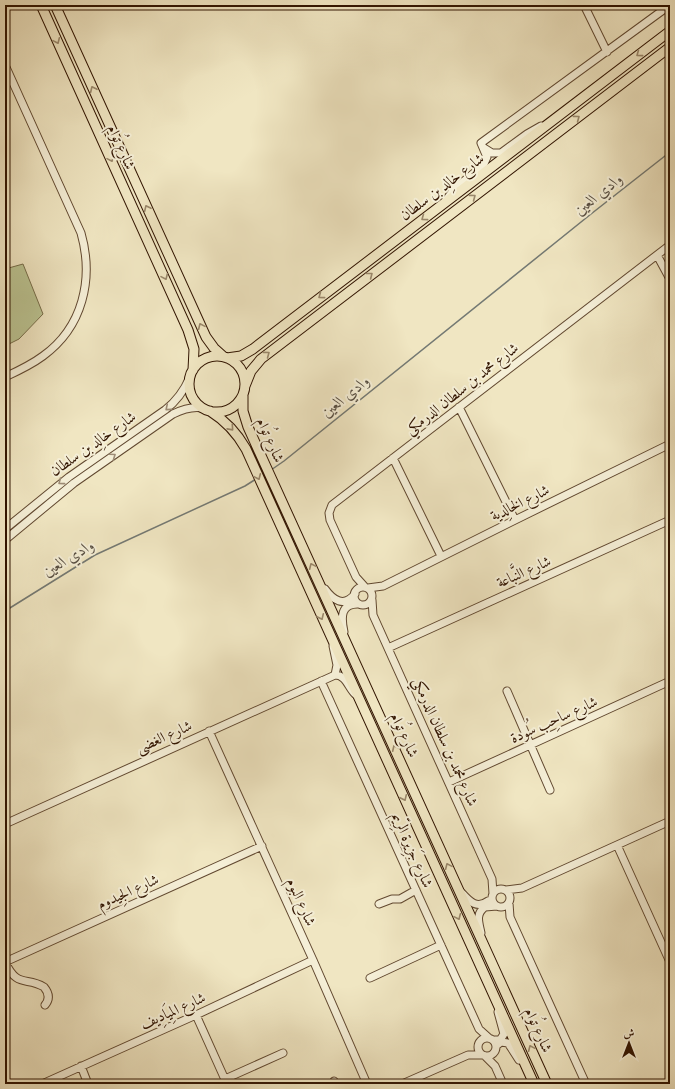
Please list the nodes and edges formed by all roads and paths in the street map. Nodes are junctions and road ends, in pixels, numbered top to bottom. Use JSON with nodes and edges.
{"nodes":[{"id":1,"x":41,"y":5,"type":"edge"},
{"id":2,"x":55,"y":5,"type":"edge"},
{"id":3,"x":584,"y":5,"type":"edge"},
{"id":4,"x":670,"y":5,"type":"edge"},
{"id":5,"x":670,"y":30,"type":"edge"},
{"id":6,"x":670,"y":47,"type":"edge"},
{"id":7,"x":607,"y":52,"type":"junction"},
{"id":8,"x":5,"y":65,"type":"edge"},
{"id":9,"x":547,"y":124,"type":"junction"},
{"id":10,"x":484,"y":148,"type":"junction"},
{"id":11,"x":446,"y":202,"type":"junction"},
{"id":12,"x":670,"y":245,"type":"edge"},
{"id":13,"x":657,"y":255,"type":"junction"},
{"id":14,"x":670,"y":279,"type":"edge"},
{"id":15,"x":226,"y":358,"type":"junction"},
{"id":16,"x":192,"y":373,"type":"junction"},
{"id":17,"x":5,"y":377,"type":"edge"},
{"id":18,"x":245,"y":386,"type":"junction"},
{"id":19,"x":243,"y":396,"type":"junction"},
{"id":20,"x":459,"y":407,"type":"junction"},
{"id":21,"x":207,"y":410,"type":"junction"},
{"id":22,"x":670,"y":444,"type":"edge"},
{"id":23,"x":393,"y":458,"type":"junction"},
{"id":24,"x":515,"y":520,"type":"junction"},
{"id":25,"x":670,"y":520,"type":"edge"},
{"id":26,"x":5,"y":529,"type":"edge"},
{"id":27,"x":5,"y":540,"type":"edge"},
{"id":28,"x":441,"y":556,"type":"junction"},
{"id":29,"x":356,"y":577,"type":"junction"},
{"id":30,"x":318,"y":581,"type":"junction"},
{"id":31,"x":383,"y":586,"type":"junction"},
{"id":32,"x":367,"y":587,"type":"junction"},
{"id":33,"x":355,"y":592,"type":"junction"},
{"id":34,"x":372,"y":598,"type":"junction"},
{"id":35,"x":360,"y":604,"type":"junction"},
{"id":36,"x":373,"y":615,"type":"junction"},
{"id":37,"x":333,"y":642,"type":"junction"},
{"id":38,"x":347,"y":644,"type":"junction"},
{"id":39,"x":388,"y":648,"type":"junction"},
{"id":40,"x":335,"y":675,"type":"junction"},
{"id":41,"x":321,"y":681,"type":"junction"},
{"id":42,"x":670,"y":682,"type":"edge"},
{"id":43,"x":507,"y":691,"type":"dead end"},
{"id":44,"x":357,"y":696,"type":"junction"},
{"id":45,"x":209,"y":731,"type":"junction"},
{"id":46,"x":530,"y":744,"type":"junction"},
{"id":47,"x":449,"y":782,"type":"junction"},
{"id":48,"x":550,"y":790,"type":"dead end"},
{"id":49,"x":670,"y":821,"type":"edge"},
{"id":50,"x":5,"y":824,"type":"edge"},
{"id":51,"x":617,"y":845,"type":"junction"},
{"id":52,"x":262,"y":846,"type":"junction"},
{"id":53,"x":492,"y":879,"type":"junction"},
{"id":54,"x":457,"y":886,"type":"junction"},
{"id":55,"x":522,"y":888,"type":"junction"},
{"id":56,"x":505,"y":889,"type":"junction"},
{"id":57,"x":416,"y":890,"type":"junction"},
{"id":58,"x":492,"y":895,"type":"junction"},
{"id":59,"x":510,"y":902,"type":"junction"},
{"id":60,"x":379,"y":904,"type":"dead end"},
{"id":61,"x":498,"y":906,"type":"junction"},
{"id":62,"x":510,"y":917,"type":"junction"},
{"id":63,"x":441,"y":945,"type":"junction"},
{"id":64,"x":485,"y":947,"type":"junction"},
{"id":65,"x":313,"y":960,"type":"junction"},
{"id":66,"x":670,"y":961,"type":"edge"},
{"id":67,"x":5,"y":962,"type":"edge"},
{"id":68,"x":370,"y":978,"type":"dead end"},
{"id":69,"x":496,"y":1001,"type":"junction"},
{"id":70,"x":45,"y":1005,"type":"dead end"},
{"id":71,"x":196,"y":1015,"type":"junction"},
{"id":72,"x":479,"y":1029,"type":"junction"},
{"id":73,"x":479,"y":1042,"type":"junction"},
{"id":74,"x":493,"y":1044,"type":"junction"},
{"id":75,"x":283,"y":1053,"type":"dead end"},
{"id":76,"x":468,"y":1055,"type":"junction"},
{"id":77,"x":483,"y":1056,"type":"junction"},
{"id":78,"x":81,"y":1066,"type":"junction"},
{"id":79,"x":495,"y":1066,"type":"junction"},
{"id":80,"x":527,"y":1070,"type":"junction"},
{"id":81,"x":226,"y":1082,"type":"edge"},
{"id":82,"x":42,"y":1084,"type":"edge"},
{"id":83,"x":88,"y":1084,"type":"edge"},
{"id":84,"x":367,"y":1084,"type":"edge"},
{"id":85,"x":402,"y":1084,"type":"edge"},
{"id":86,"x":503,"y":1084,"type":"edge"},
{"id":87,"x":534,"y":1084,"type":"edge"},
{"id":88,"x":547,"y":1084,"type":"edge"},
{"id":89,"x":586,"y":1084,"type":"edge"}],
"edges":[{"from":1,"to":16,"type":"main road","name":"شارع تُوام","one_way":true},
{"from":15,"to":2,"type":"main road","name":"شارع تُوام","one_way":true},
{"from":3,"to":7,"type":"street"},
{"from":4,"to":7,"type":"street"},
{"from":5,"to":9,"type":"main road","name":"شارع خالِد بن سلطان","one_way":true},
{"from":18,"to":6,"type":"main road","name":"شارع خالِد بن سلطان","one_way":true},
{"from":7,"to":10,"type":"street"},
{"from":8,"to":17,"type":"street"},
{"from":9,"to":10,"type":"street"},
{"from":9,"to":11,"type":"main road","name":"شارع خالِد بن سلطان"},
{"from":10,"to":11,"type":"street"},
{"from":11,"to":15,"type":"main road","name":"شارع خالِد بن سلطان","one_way":true},
{"from":12,"to":13,"type":"street","name":"شارع محمد بن سلطان الدرمكي"},
{"from":13,"to":14,"type":"street"},
{"from":13,"to":20,"type":"street","name":"شارع محمد بن سلطان الدرمكي"},
{"from":15,"to":16,"type":"main road"},
{"from":15,"to":18,"type":"main road"},
{"from":16,"to":21,"type":"main road"},
{"from":16,"to":26,"type":"street","name":"شارع خالِد بن سلطان","one_way":true},
{"from":18,"to":19,"type":"main road"},
{"from":19,"to":21,"type":"main road"},
{"from":30,"to":19,"type":"main road","name":"شارع تُوام","one_way":true},
{"from":20,"to":23,"type":"street","name":"شارع محمد بن سلطان الدرمكي"},
{"from":20,"to":24,"type":"street"},
{"from":27,"to":21,"type":"street","name":"شارع خالِد بن سلطان","one_way":true},
{"from":21,"to":37,"type":"main road","name":"شارع تُوام","one_way":true},
{"from":22,"to":24,"type":"street","name":"شارع الخالِدية"},
{"from":23,"to":28,"type":"street"},
{"from":23,"to":29,"type":"street","name":"شارع محمد بن سلطان الدرمكي"},
{"from":24,"to":28,"type":"street","name":"شارع الخالِدية"},
{"from":25,"to":39,"type":"street","name":"شارع النَّباعة"},
{"from":28,"to":31,"type":"street","name":"شارع الخالِدية"},
{"from":29,"to":32,"type":"street","name":"شارع محمد بن سلطان الدرمكي"},
{"from":29,"to":33,"type":"street","name":"شارع محمد بن سلطان الدرمكي"},
{"from":30,"to":33,"type":"street"},
{"from":30,"to":38,"type":"main road","name":"شارع تُوام"},
{"from":31,"to":32,"type":"street","name":"شارع الخالِدية"},
{"from":31,"to":34,"type":"street","name":"شارع الخالِدية"},
{"from":32,"to":33,"type":"street"},
{"from":32,"to":34,"type":"street"},
{"from":33,"to":35,"type":"street"},
{"from":34,"to":35,"type":"street"},
{"from":34,"to":36,"type":"street","name":"شارع محمد بن سلطان الدرمكي"},
{"from":35,"to":36,"type":"street","name":"شارع محمد بن سلطان الدرمكي"},
{"from":35,"to":38,"type":"street"},
{"from":36,"to":39,"type":"street","name":"شارع محمد بن سلطان الدرمكي"},
{"from":37,"to":40,"type":"street"},
{"from":37,"to":44,"type":"main road","name":"شارع تُوام"},
{"from":54,"to":38,"type":"main road","name":"شارع تُوام","one_way":true},
{"from":39,"to":47,"type":"street","name":"شارع محمد بن سلطان الدرمكي"},
{"from":40,"to":41,"type":"street","name":"شارع الغضى"},
{"from":40,"to":44,"type":"street"},
{"from":41,"to":45,"type":"street","name":"شارع الغضى"},
{"from":41,"to":57,"type":"street","name":"شارع جَزِيرة الرِّيم"},
{"from":42,"to":46,"type":"street","name":"شارع ساحِب سُودة"},
{"from":43,"to":46,"type":"street"},
{"from":44,"to":69,"type":"main road","name":"شارع تُوام","one_way":true},
{"from":45,"to":50,"type":"street","name":"شارع الغضى"},
{"from":45,"to":52,"type":"street","name":"شارع البوم"},
{"from":46,"to":47,"type":"street","name":"شارع ساحِب سُودة"},
{"from":46,"to":48,"type":"street"},
{"from":47,"to":53,"type":"street","name":"شارع محمد بن سلطان الدرمكي"},
{"from":49,"to":51,"type":"street"},
{"from":51,"to":55,"type":"street"},
{"from":51,"to":66,"type":"street"},
{"from":52,"to":65,"type":"street","name":"شارع البوم"},
{"from":52,"to":67,"type":"street","name":"شارع الجِيدوم"},
{"from":53,"to":56,"type":"street","name":"شارع محمد بن سلطان الدرمكي"},
{"from":53,"to":58,"type":"street","name":"شارع محمد بن سلطان الدرمكي"},
{"from":54,"to":58,"type":"street"},
{"from":54,"to":64,"type":"main road","name":"شارع تُوام"},
{"from":55,"to":56,"type":"street"},
{"from":55,"to":59,"type":"street"},
{"from":56,"to":58,"type":"street"},
{"from":56,"to":59,"type":"street"},
{"from":57,"to":60,"type":"street"},
{"from":57,"to":63,"type":"street","name":"شارع جَزِيرة الرِّيم"},
{"from":58,"to":61,"type":"street"},
{"from":59,"to":61,"type":"street"},
{"from":59,"to":62,"type":"street"},
{"from":61,"to":62,"type":"street"},
{"from":61,"to":64,"type":"street"},
{"from":62,"to":89,"type":"street"},
{"from":63,"to":68,"type":"street"},
{"from":63,"to":72,"type":"street","name":"شارع جَزِيرة الرِّيم"},
{"from":88,"to":64,"type":"main road","name":"شارع تُوام","one_way":true},
{"from":65,"to":71,"type":"street","name":"شارع المِيَادِيف"},
{"from":65,"to":84,"type":"street","name":"شارع البوم"},
{"from":67,"to":70,"type":"street"},
{"from":69,"to":74,"type":"street"},
{"from":69,"to":80,"type":"main road","name":"شارع تُوام"},
{"from":71,"to":78,"type":"street","name":"شارع المِيَادِيف"},
{"from":71,"to":81,"type":"street"},
{"from":72,"to":73,"type":"street","name":"شارع جَزِيرة الرِّيم"},
{"from":72,"to":74,"type":"street","name":"شارع جَزِيرة الرِّيم"},
{"from":73,"to":74,"type":"street"},
{"from":73,"to":76,"type":"street"},
{"from":73,"to":77,"type":"street"},
{"from":74,"to":77,"type":"street"},
{"from":74,"to":79,"type":"street"},
{"from":74,"to":80,"type":"street"},
{"from":75,"to":81,"type":"street"},
{"from":76,"to":77,"type":"street"},
{"from":76,"to":85,"type":"street"},
{"from":77,"to":79,"type":"street"},
{"from":78,"to":82,"type":"street","name":"شارع المِيَادِيف"},
{"from":78,"to":83,"type":"street"},
{"from":79,"to":86,"type":"street"},
{"from":80,"to":87,"type":"main road","name":"شارع تُوام"}]}
